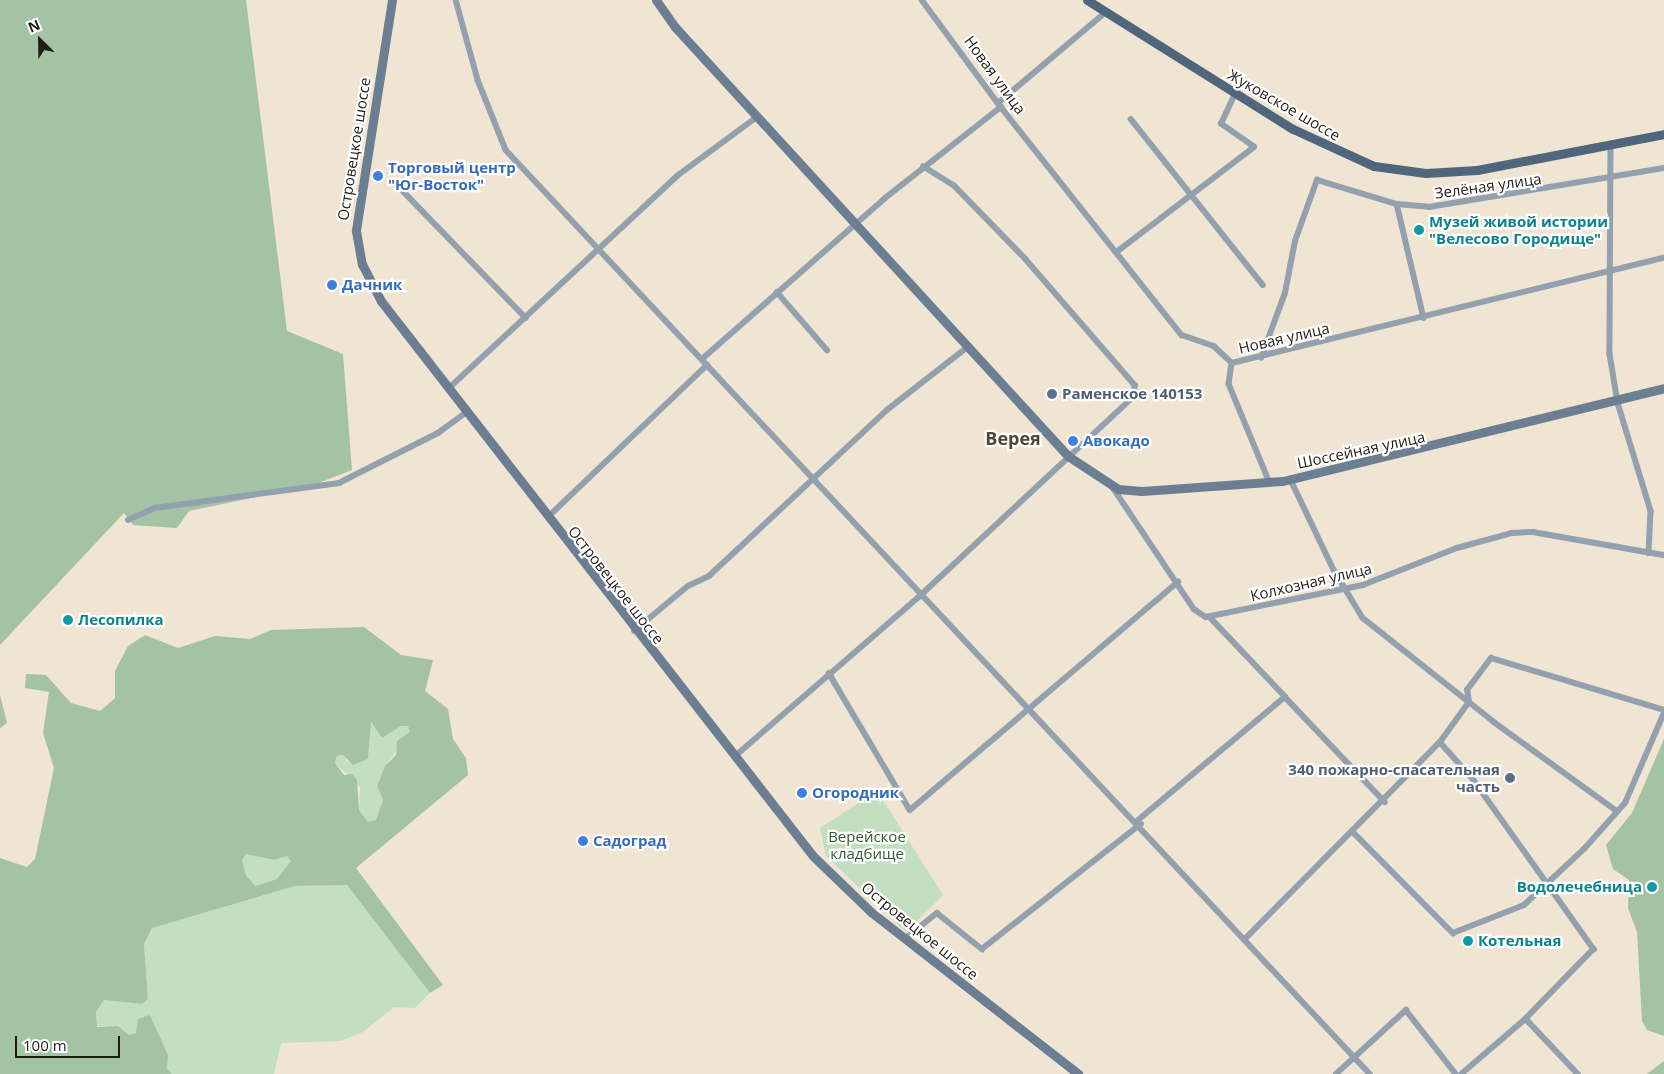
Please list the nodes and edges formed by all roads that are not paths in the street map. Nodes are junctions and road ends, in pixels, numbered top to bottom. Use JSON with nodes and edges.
{"nodes":[{"id":1,"x":392,"y":0,"type":"edge"},
{"id":2,"x":456,"y":0,"type":"edge"},
{"id":3,"x":656,"y":0,"type":"edge"},
{"id":4,"x":922,"y":0,"type":"edge"},
{"id":5,"x":1087,"y":0,"type":"edge"},
{"id":6,"x":1106,"y":12,"type":"junction"},
{"id":7,"x":1235,"y":94,"type":"junction"},
{"id":8,"x":999,"y":105,"type":"junction"},
{"id":9,"x":757,"y":117,"type":"junction"},
{"id":10,"x":1131,"y":118,"type":"dead end"},
{"id":11,"x":1664,"y":134,"type":"edge"},
{"id":12,"x":1611,"y":145,"type":"junction"},
{"id":13,"x":924,"y":167,"type":"junction"},
{"id":14,"x":1664,"y":168,"type":"edge"},
{"id":15,"x":1608,"y":180,"type":"junction"},
{"id":16,"x":402,"y":190,"type":"dead end"},
{"id":17,"x":1189,"y":197,"type":"junction"},
{"id":18,"x":1398,"y":204,"type":"junction"},
{"id":19,"x":857,"y":223,"type":"junction"},
{"id":20,"x":602,"y":248,"type":"junction"},
{"id":21,"x":1118,"y":251,"type":"junction"},
{"id":22,"x":1664,"y":258,"type":"edge"},
{"id":23,"x":1608,"y":273,"type":"junction"},
{"id":24,"x":1263,"y":285,"type":"dead end"},
{"id":25,"x":777,"y":292,"type":"junction"},
{"id":26,"x":526,"y":318,"type":"junction"},
{"id":27,"x":1424,"y":318,"type":"junction"},
{"id":28,"x":970,"y":344,"type":"junction"},
{"id":29,"x":827,"y":350,"type":"dead end"},
{"id":30,"x":1261,"y":358,"type":"junction"},
{"id":31,"x":702,"y":359,"type":"junction"},
{"id":32,"x":1232,"y":363,"type":"junction"},
{"id":33,"x":708,"y":365,"type":"junction"},
{"id":34,"x":1664,"y":388,"type":"edge"},
{"id":35,"x":447,"y":390,"type":"junction"},
{"id":36,"x":1618,"y":403,"type":"junction"},
{"id":37,"x":466,"y":413,"type":"junction"},
{"id":38,"x":1068,"y":456,"type":"junction"},
{"id":39,"x":813,"y":478,"type":"junction"},
{"id":40,"x":1291,"y":480,"type":"junction"},
{"id":41,"x":1270,"y":483,"type":"junction"},
{"id":42,"x":1112,"y":486,"type":"junction"},
{"id":43,"x":546,"y":519,"type":"junction"},
{"id":44,"x":128,"y":520,"type":"dead end"},
{"id":45,"x":1649,"y":553,"type":"junction"},
{"id":46,"x":1664,"y":555,"type":"edge"},
{"id":47,"x":1178,"y":582,"type":"junction"},
{"id":48,"x":1347,"y":589,"type":"junction"},
{"id":49,"x":923,"y":593,"type":"junction"},
{"id":50,"x":1210,"y":618,"type":"junction"},
{"id":51,"x":634,"y":631,"type":"junction"},
{"id":52,"x":829,"y":673,"type":"junction"},
{"id":53,"x":1285,"y":697,"type":"junction"},
{"id":54,"x":1469,"y":702,"type":"junction"},
{"id":55,"x":1031,"y":707,"type":"junction"},
{"id":56,"x":1664,"y":711,"type":"edge"},
{"id":57,"x":1440,"y":742,"type":"junction"},
{"id":58,"x":733,"y":758,"type":"junction"},
{"id":59,"x":1385,"y":802,"type":"junction"},
{"id":60,"x":1617,"y":811,"type":"junction"},
{"id":61,"x":1139,"y":822,"type":"junction"},
{"id":62,"x":1354,"y":833,"type":"junction"},
{"id":63,"x":1546,"y":885,"type":"junction"},
{"id":64,"x":905,"y":938,"type":"junction"},
{"id":65,"x":1246,"y":938,"type":"junction"},
{"id":66,"x":1526,"y":1019,"type":"junction"},
{"id":67,"x":1354,"y":1058,"type":"junction"},
{"id":68,"x":1078,"y":1074,"type":"edge"},
{"id":69,"x":1336,"y":1074,"type":"edge"},
{"id":70,"x":1370,"y":1074,"type":"edge"},
{"id":71,"x":1456,"y":1074,"type":"edge"},
{"id":72,"x":1462,"y":1074,"type":"edge"},
{"id":73,"x":1578,"y":1074,"type":"edge"}],
"edges":[{"from":1,"to":35,"type":"main road","name":"Островецкое шоссе"},
{"from":2,"to":20,"type":"street"},
{"from":3,"to":9,"type":"main road","name":"Шоссейная улица"},
{"from":4,"to":8,"type":"street","name":"Новая улица"},
{"from":5,"to":6,"type":"main road","name":"Жуковское шоссе"},
{"from":6,"to":7,"type":"main road","name":"Жуковское шоссе"},
{"from":6,"to":8,"type":"street"},
{"from":7,"to":12,"type":"main road","name":"Жуковское шоссе"},
{"from":7,"to":17,"type":"street"},
{"from":8,"to":13,"type":"street"},
{"from":8,"to":21,"type":"street","name":"Новая улица"},
{"from":9,"to":19,"type":"main road","name":"Шоссейная улица"},
{"from":9,"to":20,"type":"street"},
{"from":10,"to":17,"type":"street"},
{"from":11,"to":12,"type":"main road","name":"Жуковское шоссе"},
{"from":12,"to":15,"type":"street"},
{"from":13,"to":19,"type":"street"},
{"from":13,"to":38,"type":"street"},
{"from":14,"to":15,"type":"street","name":"Зелёная улица"},
{"from":15,"to":18,"type":"street","name":"Зелёная улица"},
{"from":15,"to":23,"type":"street"},
{"from":16,"to":26,"type":"street"},
{"from":17,"to":21,"type":"street"},
{"from":17,"to":24,"type":"street"},
{"from":18,"to":27,"type":"street"},
{"from":18,"to":30,"type":"street","name":"Зелёная улица"},
{"from":19,"to":25,"type":"street"},
{"from":19,"to":28,"type":"main road","name":"Шоссейная улица"},
{"from":20,"to":26,"type":"street"},
{"from":20,"to":31,"type":"street"},
{"from":21,"to":32,"type":"street","name":"Новая улица"},
{"from":22,"to":23,"type":"street","name":"Новая улица"},
{"from":23,"to":27,"type":"street","name":"Новая улица"},
{"from":23,"to":36,"type":"street"},
{"from":25,"to":29,"type":"street"},
{"from":25,"to":31,"type":"street"},
{"from":26,"to":35,"type":"street"},
{"from":27,"to":30,"type":"street","name":"Новая улица"},
{"from":28,"to":38,"type":"main road","name":"Шоссейная улица"},
{"from":28,"to":39,"type":"street"},
{"from":30,"to":32,"type":"street","name":"Новая улица"},
{"from":31,"to":33,"type":"street"},
{"from":32,"to":41,"type":"street"},
{"from":33,"to":39,"type":"street"},
{"from":33,"to":43,"type":"street"},
{"from":34,"to":36,"type":"main road","name":"Шоссейная улица"},
{"from":35,"to":37,"type":"main road","name":"Островецкое шоссе"},
{"from":36,"to":40,"type":"main road","name":"Шоссейная улица"},
{"from":36,"to":45,"type":"street"},
{"from":37,"to":43,"type":"main road","name":"Островецкое шоссе"},
{"from":37,"to":44,"type":"street"},
{"from":38,"to":42,"type":"main road","name":"Шоссейная улица"},
{"from":38,"to":49,"type":"street"},
{"from":39,"to":49,"type":"street"},
{"from":39,"to":51,"type":"street"},
{"from":40,"to":41,"type":"main road","name":"Шоссейная улица"},
{"from":40,"to":48,"type":"street"},
{"from":41,"to":42,"type":"main road","name":"Шоссейная улица"},
{"from":42,"to":47,"type":"street"},
{"from":43,"to":51,"type":"main road","name":"Островецкое шоссе"},
{"from":45,"to":46,"type":"street","name":"Колхозная улица"},
{"from":45,"to":48,"type":"street","name":"Колхозная улица"},
{"from":47,"to":50,"type":"street"},
{"from":47,"to":55,"type":"street"},
{"from":48,"to":50,"type":"street","name":"Колхозная улица"},
{"from":48,"to":54,"type":"street"},
{"from":49,"to":52,"type":"street"},
{"from":49,"to":55,"type":"street"},
{"from":50,"to":53,"type":"street"},
{"from":51,"to":58,"type":"main road","name":"Островецкое шоссе"},
{"from":52,"to":55,"type":"street"},
{"from":52,"to":58,"type":"street"},
{"from":53,"to":59,"type":"street"},
{"from":53,"to":61,"type":"street"},
{"from":54,"to":56,"type":"street"},
{"from":54,"to":57,"type":"street"},
{"from":54,"to":60,"type":"street"},
{"from":55,"to":61,"type":"street"},
{"from":56,"to":60,"type":"street"},
{"from":57,"to":59,"type":"street"},
{"from":57,"to":63,"type":"street"},
{"from":58,"to":64,"type":"main road","name":"Островецкое шоссе"},
{"from":59,"to":62,"type":"street"},
{"from":60,"to":63,"type":"street"},
{"from":61,"to":64,"type":"street"},
{"from":61,"to":65,"type":"street"},
{"from":62,"to":63,"type":"street"},
{"from":62,"to":65,"type":"street"},
{"from":63,"to":66,"type":"street"},
{"from":64,"to":68,"type":"main road","name":"Островецкое шоссе"},
{"from":65,"to":67,"type":"street"},
{"from":66,"to":72,"type":"street"},
{"from":66,"to":73,"type":"street"},
{"from":67,"to":69,"type":"street"},
{"from":67,"to":70,"type":"street"},
{"from":67,"to":71,"type":"street"}]}
